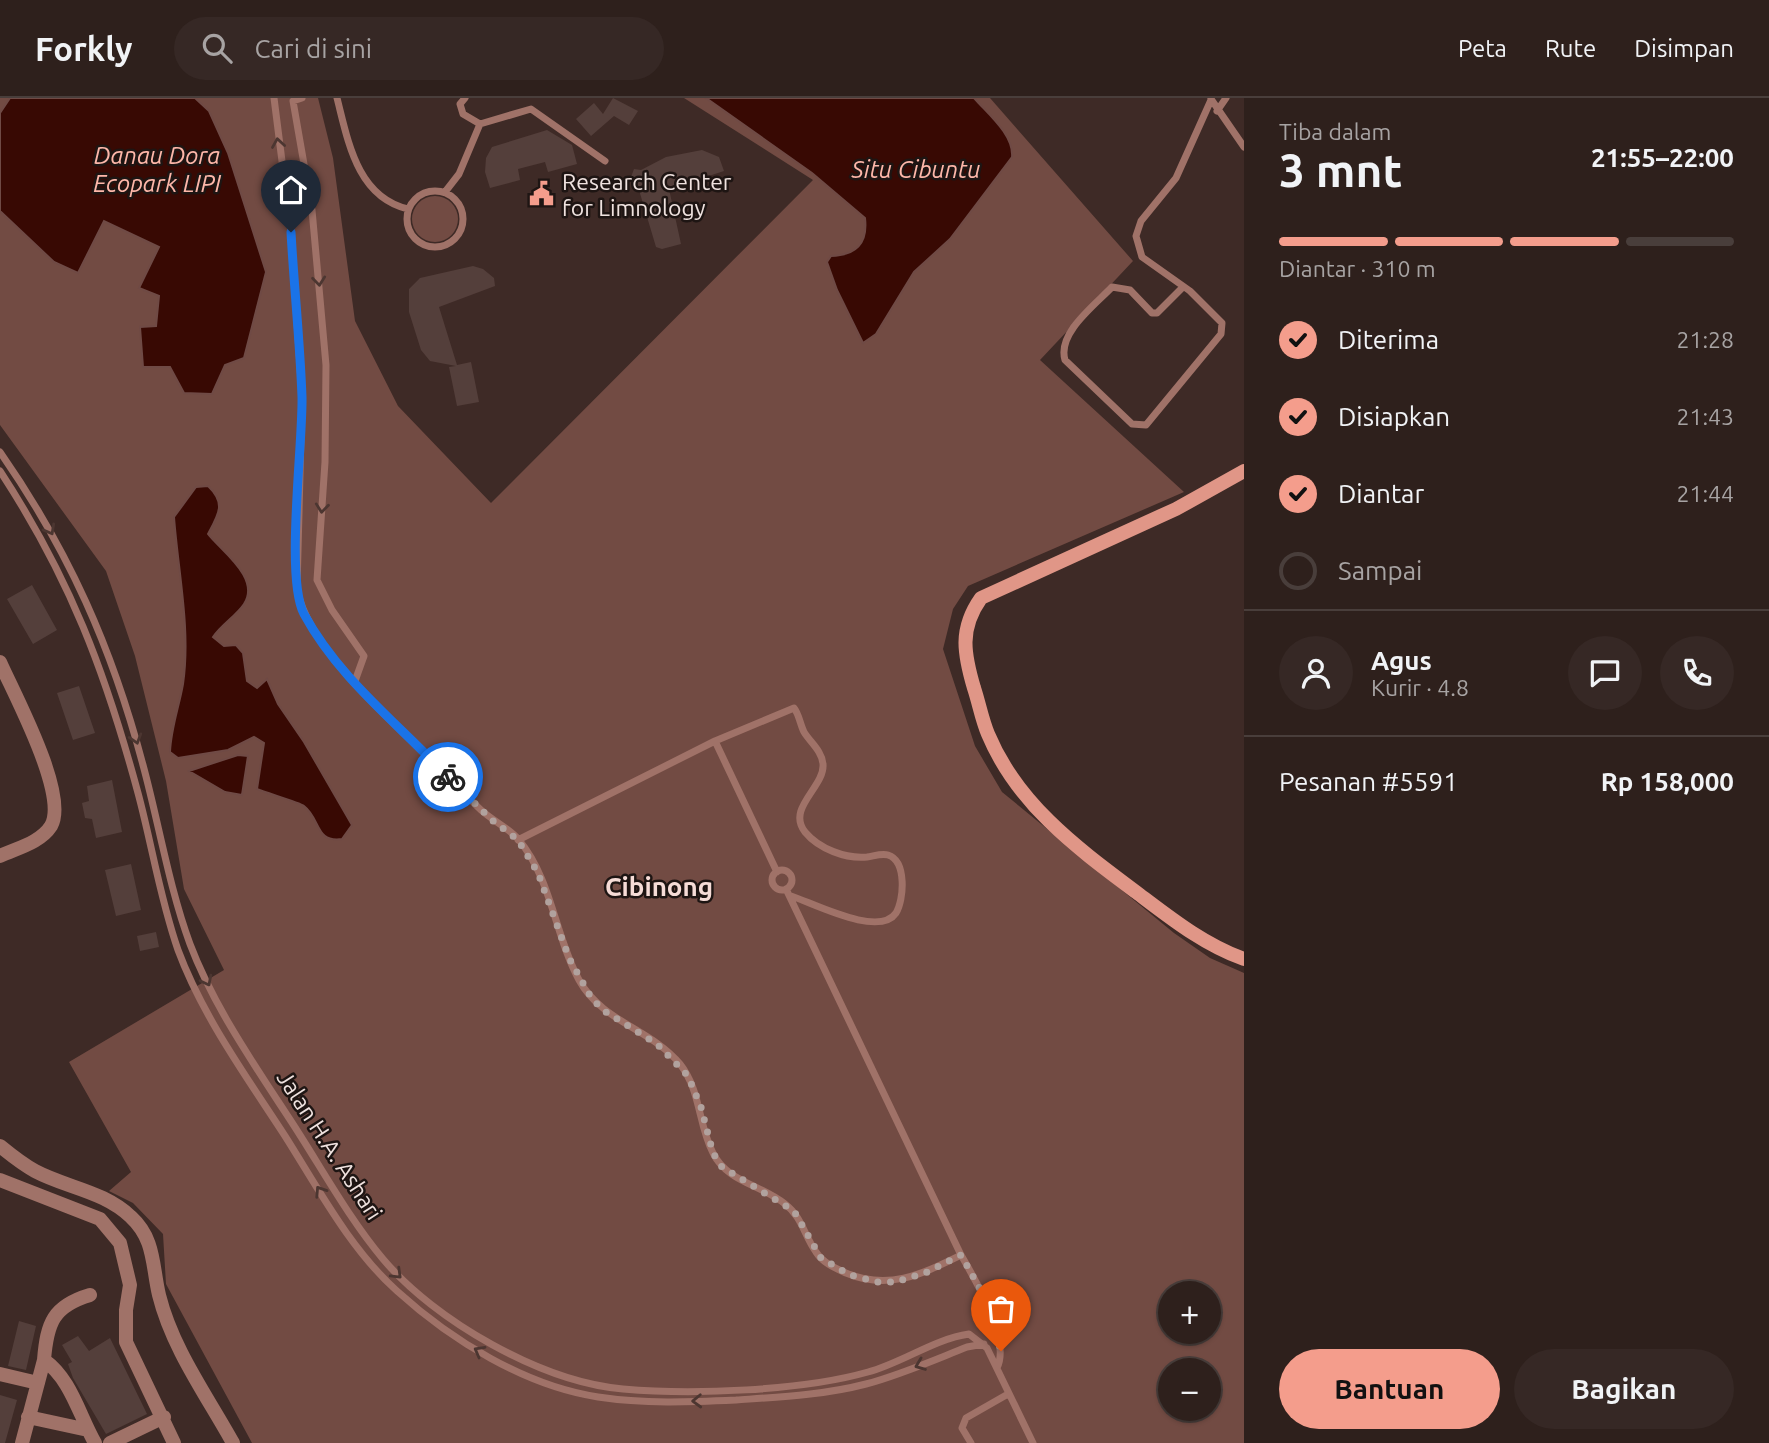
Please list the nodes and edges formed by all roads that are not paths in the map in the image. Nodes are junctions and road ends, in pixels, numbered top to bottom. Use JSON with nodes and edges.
{"nodes":[{"id":1,"x":274,"y":98,"type":"edge"},
{"id":2,"x":337,"y":98,"type":"edge"},
{"id":3,"x":465,"y":98,"type":"edge"},
{"id":4,"x":536,"y":98,"type":"edge"},
{"id":5,"x":1226,"y":98,"type":"edge"},
{"id":6,"x":295,"y":99,"type":"edge"},
{"id":7,"x":1210,"y":99,"type":"edge"},
{"id":8,"x":531,"y":109,"type":"junction"},
{"id":9,"x":1217,"y":111,"type":"junction"},
{"id":10,"x":480,"y":124,"type":"junction"},
{"id":11,"x":1244,"y":147,"type":"edge"},
{"id":12,"x":604,"y":161,"type":"dead end"},
{"id":13,"x":445,"y":192,"type":"junction"},
{"id":14,"x":408,"y":209,"type":"junction"},
{"id":15,"x":1183,"y":287,"type":"junction"},
{"id":16,"x":0,"y":452,"type":"edge"},
{"id":17,"x":0,"y":471,"type":"edge"},
{"id":18,"x":1244,"y":471,"type":"edge"},
{"id":19,"x":33,"y":500,"type":"junction"},
{"id":20,"x":23,"y":506,"type":"junction"},
{"id":21,"x":0,"y":662,"type":"edge"},
{"id":22,"x":355,"y":681,"type":"junction"},
{"id":23,"x":127,"y":713,"type":"junction"},
{"id":24,"x":116,"y":716,"type":"junction"},
{"id":25,"x":715,"y":740,"type":"junction"},
{"id":26,"x":518,"y":840,"type":"junction"},
{"id":27,"x":0,"y":856,"type":"edge"},
{"id":28,"x":777,"y":872,"type":"junction"},
{"id":29,"x":788,"y":893,"type":"junction"},
{"id":30,"x":190,"y":942,"type":"junction"},
{"id":31,"x":177,"y":946,"type":"junction"},
{"id":32,"x":1244,"y":959,"type":"edge"},
{"id":33,"x":0,"y":1146,"type":"edge"},
{"id":34,"x":0,"y":1180,"type":"edge"},
{"id":35,"x":961,"y":1255,"type":"junction"},
{"id":36,"x":381,"y":1257,"type":"junction"},
{"id":37,"x":370,"y":1263,"type":"junction"},
{"id":38,"x":90,"y":1295,"type":"dead end"},
{"id":39,"x":984,"y":1344,"type":"junction"},
{"id":40,"x":44,"y":1360,"type":"junction"},
{"id":41,"x":997,"y":1368,"type":"junction"},
{"id":42,"x":0,"y":1374,"type":"edge"},
{"id":43,"x":38,"y":1383,"type":"junction"},
{"id":44,"x":1008,"y":1394,"type":"junction"},
{"id":45,"x":28,"y":1417,"type":"junction"},
{"id":46,"x":164,"y":1418,"type":"junction"},
{"id":47,"x":88,"y":1430,"type":"junction"},
{"id":48,"x":22,"y":1443,"type":"edge"},
{"id":49,"x":95,"y":1443,"type":"edge"},
{"id":50,"x":110,"y":1443,"type":"edge"},
{"id":51,"x":174,"y":1443,"type":"edge"},
{"id":52,"x":233,"y":1443,"type":"edge"},
{"id":53,"x":971,"y":1443,"type":"edge"},
{"id":54,"x":1033,"y":1443,"type":"edge"}],
"edges":[{"from":22,"to":1,"type":"lane","one_way":true},
{"from":2,"to":14,"type":"lane"},
{"from":3,"to":10,"type":"lane"},
{"from":4,"to":8,"type":"lane"},
{"from":5,"to":9,"type":"lane"},
{"from":6,"to":22,"type":"lane","one_way":true},
{"from":7,"to":9,"type":"lane"},
{"from":7,"to":15,"type":"lane"},
{"from":8,"to":10,"type":"lane"},
{"from":8,"to":12,"type":"lane"},
{"from":9,"to":11,"type":"lane"},
{"from":10,"to":13,"type":"lane"},
{"from":13,"to":14,"type":"lane"},
{"from":13,"to":14,"type":"lane"},
{"from":15,"to":15,"type":"lane"},
{"from":16,"to":19,"type":"lane","name":"Jalan H.A. Ashari"},
{"from":17,"to":20,"type":"lane","name":"Jalan H.A. Ashari"},
{"from":18,"to":32,"type":"street"},
{"from":19,"to":20,"type":"lane"},
{"from":19,"to":23,"type":"lane","name":"Jalan H.A. Ashari","one_way":true},
{"from":20,"to":24,"type":"lane","name":"Jalan H.A. Ashari"},
{"from":21,"to":27,"type":"street"},
{"from":22,"to":26,"type":"lane"},
{"from":23,"to":24,"type":"lane"},
{"from":23,"to":30,"type":"lane","name":"Jalan H.A. Ashari","one_way":true},
{"from":24,"to":31,"type":"lane","name":"Jalan H.A. Ashari"},
{"from":25,"to":26,"type":"lane"},
{"from":25,"to":28,"type":"lane"},
{"from":25,"to":29,"type":"lane"},
{"from":26,"to":35,"type":"lane"},
{"from":28,"to":29,"type":"lane"},
{"from":28,"to":29,"type":"lane"},
{"from":29,"to":35,"type":"lane"},
{"from":30,"to":31,"type":"lane"},
{"from":30,"to":36,"type":"lane","name":"Jalan H.A. Ashari","one_way":true},
{"from":37,"to":31,"type":"lane","name":"Jalan H.A. Ashari","one_way":true},
{"from":33,"to":52,"type":"street"},
{"from":34,"to":46,"type":"street"},
{"from":35,"to":41,"type":"lane"},
{"from":36,"to":37,"type":"lane"},
{"from":36,"to":39,"type":"lane","name":"Jalan H.A. Ashari","one_way":true},
{"from":39,"to":37,"type":"lane","name":"Jalan H.A. Ashari","one_way":true},
{"from":38,"to":40,"type":"street"},
{"from":39,"to":41,"type":"lane"},
{"from":40,"to":43,"type":"street"},
{"from":40,"to":47,"type":"street"},
{"from":41,"to":44,"type":"lane"},
{"from":42,"to":43,"type":"street"},
{"from":43,"to":45,"type":"street"},
{"from":44,"to":53,"type":"lane"},
{"from":44,"to":54,"type":"lane"},
{"from":45,"to":47,"type":"street"},
{"from":45,"to":48,"type":"street"},
{"from":46,"to":50,"type":"street"},
{"from":46,"to":51,"type":"street"},
{"from":47,"to":49,"type":"street"}]}
